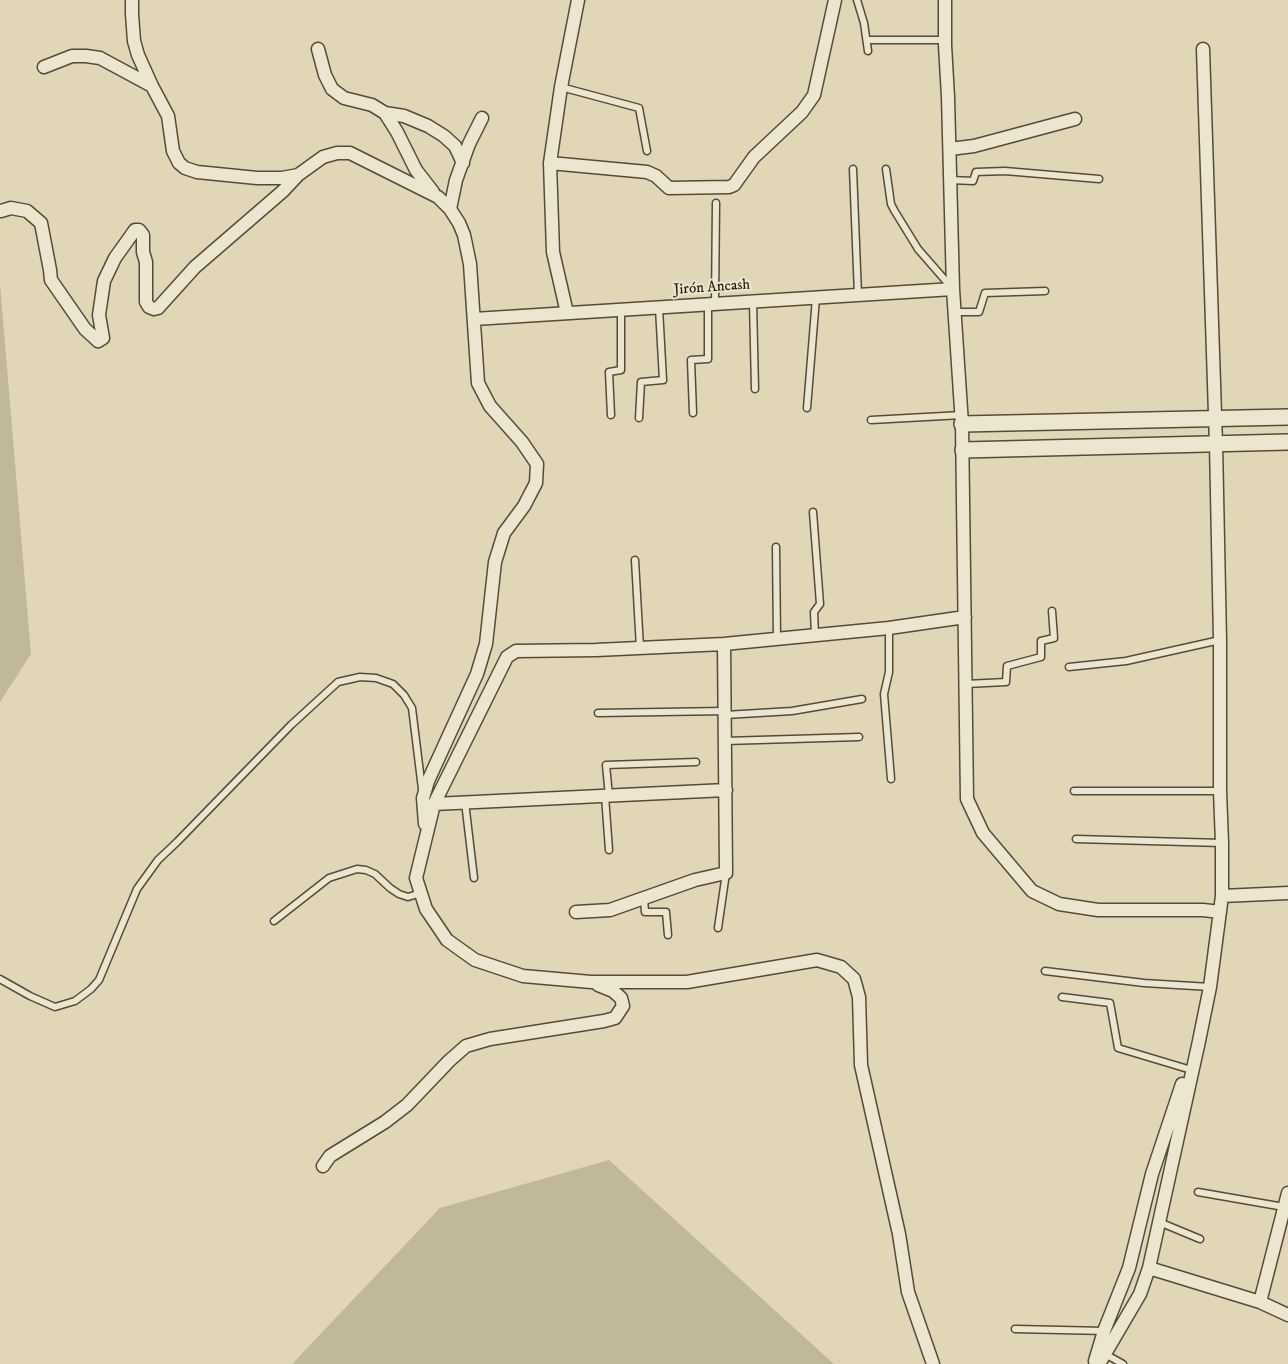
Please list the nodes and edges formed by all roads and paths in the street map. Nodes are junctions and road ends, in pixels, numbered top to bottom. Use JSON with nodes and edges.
{"nodes":[{"id":1,"x":132,"y":0,"type":"edge"},
{"id":2,"x":578,"y":0,"type":"edge"},
{"id":3,"x":836,"y":0,"type":"edge"},
{"id":4,"x":857,"y":0,"type":"edge"},
{"id":5,"x":945,"y":0,"type":"edge"},
{"id":6,"x":868,"y":40,"type":"junction"},
{"id":7,"x":945,"y":40,"type":"junction"},
{"id":8,"x":318,"y":49,"type":"dead end"},
{"id":9,"x":1203,"y":49,"type":"dead end"},
{"id":10,"x":868,"y":51,"type":"dead end"},
{"id":11,"x":44,"y":67,"type":"dead end"},
{"id":12,"x":152,"y":86,"type":"junction"},
{"id":13,"x":561,"y":87,"type":"junction"},
{"id":14,"x":385,"y":112,"type":"junction"},
{"id":15,"x":482,"y":118,"type":"dead end"},
{"id":16,"x":1075,"y":119,"type":"dead end"},
{"id":17,"x":950,"y":149,"type":"junction"},
{"id":18,"x":647,"y":151,"type":"dead end"},
{"id":19,"x":463,"y":163,"type":"junction"},
{"id":20,"x":550,"y":163,"type":"junction"},
{"id":21,"x":853,"y":169,"type":"dead end"},
{"id":22,"x":886,"y":169,"type":"dead end"},
{"id":23,"x":298,"y":175,"type":"junction"},
{"id":24,"x":1098,"y":179,"type":"dead end"},
{"id":25,"x":950,"y":180,"type":"junction"},
{"id":26,"x":438,"y":198,"type":"junction"},
{"id":27,"x":716,"y":203,"type":"dead end"},
{"id":28,"x":450,"y":208,"type":"junction"},
{"id":29,"x":1,"y":211,"type":"edge"},
{"id":30,"x":953,"y":289,"type":"junction"},
{"id":31,"x":1045,"y":291,"type":"dead end"},
{"id":32,"x":858,"y":295,"type":"junction"},
{"id":33,"x":816,"y":298,"type":"junction"},
{"id":34,"x":753,"y":302,"type":"junction"},
{"id":35,"x":712,"y":304,"type":"junction"},
{"id":36,"x":659,"y":308,"type":"junction"},
{"id":37,"x":621,"y":310,"type":"junction"},
{"id":38,"x":955,"y":312,"type":"junction"},
{"id":39,"x":567,"y":313,"type":"junction"},
{"id":40,"x":474,"y":319,"type":"junction"},
{"id":41,"x":755,"y":389,"type":"dead end"},
{"id":42,"x":807,"y":408,"type":"dead end"},
{"id":43,"x":693,"y":413,"type":"dead end"},
{"id":44,"x":611,"y":415,"type":"dead end"},
{"id":45,"x":1288,"y":417,"type":"edge"},
{"id":46,"x":639,"y":418,"type":"dead end"},
{"id":47,"x":962,"y":419,"type":"junction"},
{"id":48,"x":1216,"y":419,"type":"junction"},
{"id":49,"x":871,"y":420,"type":"dead end"},
{"id":50,"x":1288,"y":442,"type":"edge"},
{"id":51,"x":1216,"y":444,"type":"junction"},
{"id":52,"x":963,"y":450,"type":"junction"},
{"id":53,"x":813,"y":512,"type":"dead end"},
{"id":54,"x":776,"y":547,"type":"dead end"},
{"id":55,"x":635,"y":560,"type":"dead end"},
{"id":56,"x":1052,"y":611,"type":"dead end"},
{"id":57,"x":965,"y":617,"type":"junction"},
{"id":58,"x":889,"y":628,"type":"junction"},
{"id":59,"x":815,"y":635,"type":"junction"},
{"id":60,"x":777,"y":639,"type":"junction"},
{"id":61,"x":1220,"y":640,"type":"junction"},
{"id":62,"x":724,"y":644,"type":"junction"},
{"id":63,"x":640,"y":648,"type":"junction"},
{"id":64,"x":1070,"y":667,"type":"dead end"},
{"id":65,"x":966,"y":684,"type":"junction"},
{"id":66,"x":862,"y":699,"type":"dead end"},
{"id":67,"x":598,"y":713,"type":"dead end"},
{"id":68,"x":725,"y":713,"type":"junction"},
{"id":69,"x":859,"y":737,"type":"dead end"},
{"id":70,"x":726,"y":741,"type":"junction"},
{"id":71,"x":696,"y":762,"type":"dead end"},
{"id":72,"x":891,"y":779,"type":"dead end"},
{"id":73,"x":726,"y":790,"type":"junction"},
{"id":74,"x":1074,"y":791,"type":"dead end"},
{"id":75,"x":1220,"y":791,"type":"junction"},
{"id":76,"x":607,"y":796,"type":"junction"},
{"id":77,"x":429,"y":801,"type":"junction"},
{"id":78,"x":465,"y":802,"type":"junction"},
{"id":79,"x":1076,"y":839,"type":"dead end"},
{"id":80,"x":1222,"y":843,"type":"junction"},
{"id":81,"x":609,"y":850,"type":"dead end"},
{"id":82,"x":726,"y":873,"type":"junction"},
{"id":83,"x":474,"y":878,"type":"dead end"},
{"id":84,"x":421,"y":893,"type":"junction"},
{"id":85,"x":1288,"y":893,"type":"edge"},
{"id":86,"x":1222,"y":896,"type":"junction"},
{"id":87,"x":644,"y":898,"type":"junction"},
{"id":88,"x":576,"y":912,"type":"dead end"},
{"id":89,"x":1220,"y":912,"type":"junction"},
{"id":90,"x":274,"y":921,"type":"dead end"},
{"id":91,"x":718,"y":928,"type":"dead end"},
{"id":92,"x":668,"y":935,"type":"dead end"},
{"id":93,"x":1045,"y":972,"type":"dead end"},
{"id":94,"x":0,"y":979,"type":"edge"},
{"id":95,"x":591,"y":982,"type":"junction"},
{"id":96,"x":1210,"y":987,"type":"junction"},
{"id":97,"x":1062,"y":997,"type":"dead end"},
{"id":98,"x":1203,"y":1023,"type":"junction"},
{"id":99,"x":1188,"y":1069,"type":"junction"},
{"id":100,"x":323,"y":1166,"type":"dead end"},
{"id":101,"x":1198,"y":1192,"type":"dead end"},
{"id":102,"x":1288,"y":1193,"type":"edge"},
{"id":103,"x":1284,"y":1207,"type":"junction"},
{"id":104,"x":1159,"y":1222,"type":"junction"},
{"id":105,"x":1200,"y":1239,"type":"dead end"},
{"id":106,"x":1148,"y":1268,"type":"junction"},
{"id":107,"x":1260,"y":1302,"type":"junction"},
{"id":108,"x":1288,"y":1315,"type":"edge"},
{"id":109,"x":1015,"y":1329,"type":"dead end"},
{"id":110,"x":1104,"y":1331,"type":"junction"},
{"id":111,"x":1118,"y":1331,"type":"junction"},
{"id":112,"x":1102,"y":1359,"type":"edge"},
{"id":113,"x":933,"y":1364,"type":"edge"},
{"id":114,"x":1094,"y":1364,"type":"edge"},
{"id":115,"x":1123,"y":1364,"type":"edge"}],
"edges":[{"from":1,"to":12,"type":"street"},
{"from":2,"to":13,"type":"street"},
{"from":3,"to":20,"type":"street"},
{"from":4,"to":6,"type":"lane"},
{"from":5,"to":7,"type":"street"},
{"from":6,"to":7,"type":"lane"},
{"from":6,"to":10,"type":"lane"},
{"from":7,"to":17,"type":"street"},
{"from":8,"to":14,"type":"street"},
{"from":9,"to":48,"type":"street"},
{"from":11,"to":12,"type":"street"},
{"from":12,"to":23,"type":"street"},
{"from":13,"to":18,"type":"lane"},
{"from":13,"to":20,"type":"street"},
{"from":14,"to":19,"type":"street"},
{"from":14,"to":26,"type":"street"},
{"from":15,"to":19,"type":"street"},
{"from":16,"to":17,"type":"street"},
{"from":17,"to":25,"type":"street"},
{"from":19,"to":28,"type":"street"},
{"from":20,"to":39,"type":"street"},
{"from":21,"to":32,"type":"lane"},
{"from":22,"to":30,"type":"lane"},
{"from":23,"to":26,"type":"street"},
{"from":23,"to":29,"type":"street"},
{"from":24,"to":25,"type":"lane"},
{"from":25,"to":30,"type":"street"},
{"from":26,"to":28,"type":"street"},
{"from":27,"to":35,"type":"lane"},
{"from":28,"to":40,"type":"street"},
{"from":30,"to":32,"type":"street","name":"Jirón Ancash"},
{"from":30,"to":38,"type":"street"},
{"from":31,"to":38,"type":"lane"},
{"from":32,"to":33,"type":"street","name":"Jirón Ancash"},
{"from":33,"to":34,"type":"street","name":"Jirón Ancash"},
{"from":33,"to":42,"type":"lane"},
{"from":34,"to":35,"type":"street","name":"Jirón Ancash"},
{"from":34,"to":41,"type":"lane"},
{"from":35,"to":36,"type":"street","name":"Jirón Ancash"},
{"from":35,"to":43,"type":"lane"},
{"from":36,"to":37,"type":"street","name":"Jirón Ancash"},
{"from":36,"to":46,"type":"lane"},
{"from":37,"to":39,"type":"street","name":"Jirón Ancash"},
{"from":37,"to":44,"type":"lane"},
{"from":38,"to":47,"type":"street"},
{"from":39,"to":40,"type":"street","name":"Jirón Ancash"},
{"from":40,"to":77,"type":"street"},
{"from":45,"to":48,"type":"street"},
{"from":47,"to":48,"type":"street"},
{"from":47,"to":49,"type":"lane"},
{"from":47,"to":52,"type":"street"},
{"from":48,"to":51,"type":"street"},
{"from":50,"to":51,"type":"street"},
{"from":51,"to":52,"type":"street"},
{"from":51,"to":61,"type":"street"},
{"from":52,"to":57,"type":"street"},
{"from":53,"to":59,"type":"lane"},
{"from":54,"to":60,"type":"lane"},
{"from":55,"to":63,"type":"lane"},
{"from":56,"to":65,"type":"lane"},
{"from":57,"to":58,"type":"street"},
{"from":57,"to":65,"type":"street"},
{"from":58,"to":59,"type":"street"},
{"from":58,"to":72,"type":"lane"},
{"from":59,"to":60,"type":"street"},
{"from":60,"to":62,"type":"street"},
{"from":61,"to":64,"type":"lane"},
{"from":61,"to":75,"type":"street"},
{"from":62,"to":63,"type":"street"},
{"from":62,"to":68,"type":"street"},
{"from":63,"to":77,"type":"street"},
{"from":65,"to":89,"type":"street"},
{"from":66,"to":68,"type":"lane"},
{"from":67,"to":68,"type":"lane"},
{"from":68,"to":70,"type":"street"},
{"from":69,"to":70,"type":"lane"},
{"from":70,"to":73,"type":"street"},
{"from":71,"to":76,"type":"lane"},
{"from":73,"to":76,"type":"street"},
{"from":73,"to":82,"type":"street"},
{"from":74,"to":75,"type":"lane"},
{"from":75,"to":80,"type":"street"},
{"from":76,"to":78,"type":"street"},
{"from":76,"to":81,"type":"lane"},
{"from":77,"to":78,"type":"street"},
{"from":77,"to":84,"type":"street"},
{"from":77,"to":94,"type":"lane"},
{"from":78,"to":83,"type":"lane"},
{"from":79,"to":80,"type":"lane"},
{"from":80,"to":86,"type":"street"},
{"from":82,"to":87,"type":"street"},
{"from":82,"to":91,"type":"lane"},
{"from":84,"to":90,"type":"lane"},
{"from":84,"to":95,"type":"street"},
{"from":85,"to":86,"type":"street"},
{"from":86,"to":89,"type":"street"},
{"from":87,"to":88,"type":"street"},
{"from":87,"to":92,"type":"lane"},
{"from":89,"to":96,"type":"street"},
{"from":93,"to":96,"type":"lane"},
{"from":95,"to":100,"type":"street"},
{"from":95,"to":113,"type":"street"},
{"from":96,"to":98,"type":"street"},
{"from":97,"to":99,"type":"lane"},
{"from":98,"to":99,"type":"street"},
{"from":98,"to":104,"type":"street"},
{"from":99,"to":110,"type":"street"},
{"from":101,"to":103,"type":"lane"},
{"from":102,"to":103,"type":"street"},
{"from":103,"to":107,"type":"street"},
{"from":104,"to":105,"type":"lane"},
{"from":104,"to":106,"type":"street"},
{"from":106,"to":107,"type":"street"},
{"from":106,"to":111,"type":"street"},
{"from":107,"to":108,"type":"street"},
{"from":109,"to":110,"type":"lane"},
{"from":110,"to":111,"type":"lane"},
{"from":110,"to":114,"type":"street"},
{"from":111,"to":112,"type":"street"},
{"from":112,"to":115,"type":"lane"}]}
